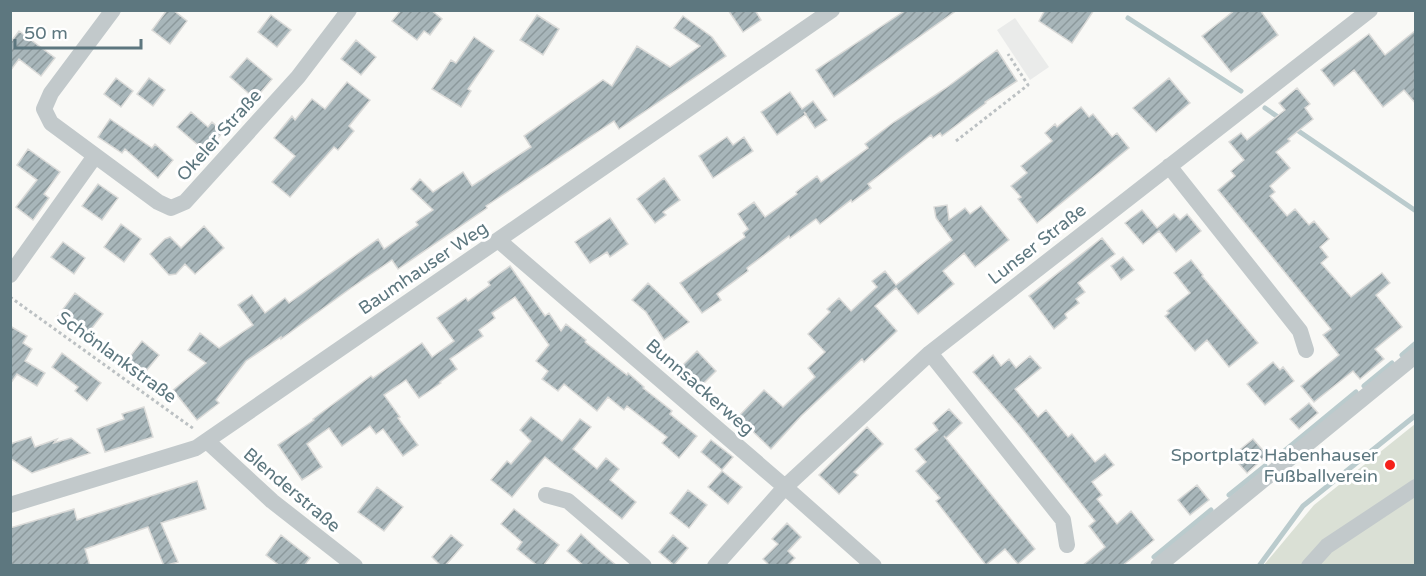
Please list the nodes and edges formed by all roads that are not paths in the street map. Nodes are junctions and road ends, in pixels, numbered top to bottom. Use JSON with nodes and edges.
{"nodes":[{"id":1,"x":112,"y":10,"type":"edge"},
{"id":2,"x":349,"y":10,"type":"edge"},
{"id":3,"x":832,"y":10,"type":"edge"},
{"id":4,"x":1370,"y":10,"type":"edge"},
{"id":5,"x":95,"y":156,"type":"junction"},
{"id":6,"x":1169,"y":166,"type":"junction"},
{"id":7,"x":498,"y":240,"type":"junction"},
{"id":8,"x":10,"y":275,"type":"edge"},
{"id":9,"x":1306,"y":350,"type":"dead end"},
{"id":10,"x":930,"y":353,"type":"junction"},
{"id":11,"x":1416,"y":355,"type":"edge"},
{"id":12,"x":207,"y":441,"type":"junction"},
{"id":13,"x":785,"y":487,"type":"junction"},
{"id":14,"x":1416,"y":487,"type":"edge"},
{"id":15,"x":546,"y":495,"type":"dead end"},
{"id":16,"x":10,"y":506,"type":"edge"},
{"id":17,"x":1067,"y":545,"type":"dead end"},
{"id":18,"x":355,"y":566,"type":"edge"},
{"id":19,"x":644,"y":566,"type":"edge"},
{"id":20,"x":715,"y":566,"type":"edge"},
{"id":21,"x":874,"y":566,"type":"edge"},
{"id":22,"x":1158,"y":566,"type":"edge"},
{"id":23,"x":1309,"y":566,"type":"edge"}],
"edges":[{"from":1,"to":5,"type":"street","name":"Okeler Straße"},
{"from":2,"to":5,"type":"street","name":"Okeler Straße"},
{"from":3,"to":7,"type":"street","name":"Baumhauser Weg"},
{"from":4,"to":6,"type":"street","name":"Lunser Straße"},
{"from":5,"to":8,"type":"street"},
{"from":6,"to":9,"type":"street"},
{"from":6,"to":10,"type":"street","name":"Lunser Straße"},
{"from":7,"to":12,"type":"street","name":"Baumhauser Weg"},
{"from":7,"to":13,"type":"street","name":"Bunnsackerweg"},
{"from":10,"to":13,"type":"street","name":"Lunser Straße"},
{"from":10,"to":17,"type":"street"},
{"from":11,"to":22,"type":"street"},
{"from":12,"to":16,"type":"street","name":"Baumhauser Weg"},
{"from":12,"to":18,"type":"street","name":"Blenderstraße"},
{"from":13,"to":20,"type":"street"},
{"from":13,"to":21,"type":"street","name":"Bunnsackerweg"},
{"from":14,"to":23,"type":"street"},
{"from":15,"to":19,"type":"street"}]}
